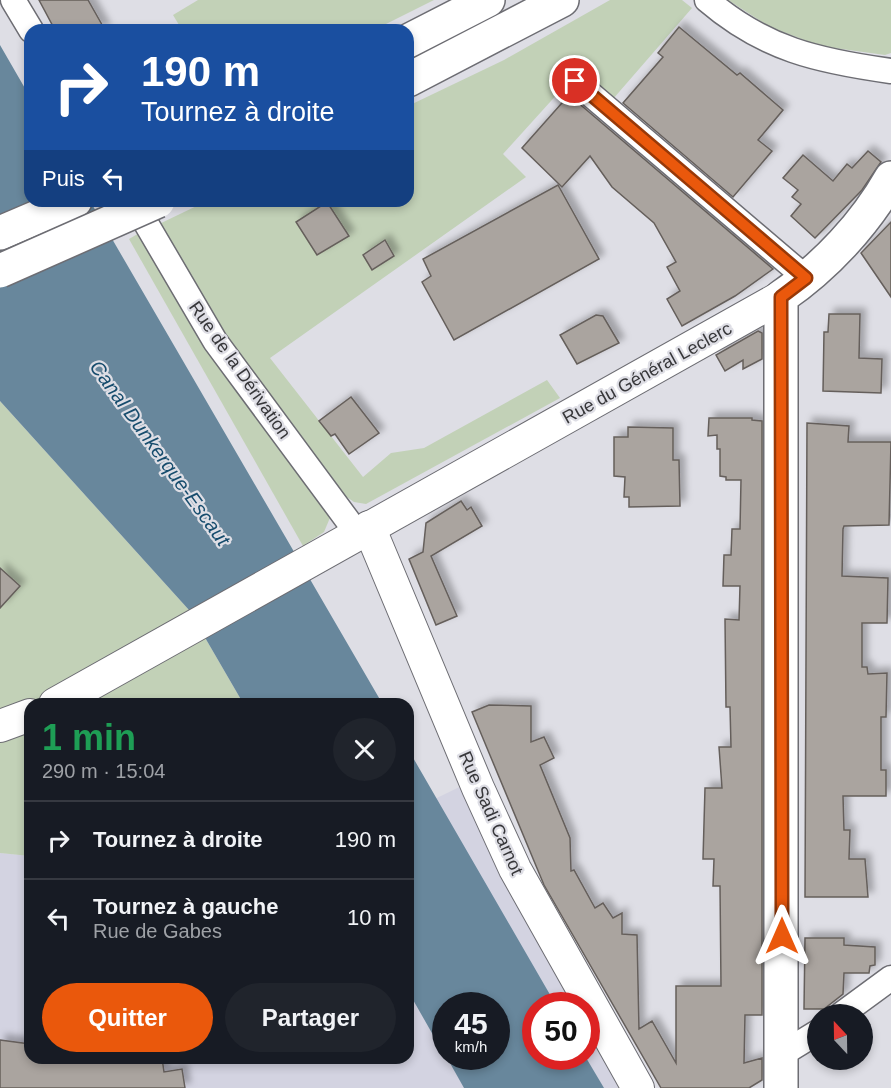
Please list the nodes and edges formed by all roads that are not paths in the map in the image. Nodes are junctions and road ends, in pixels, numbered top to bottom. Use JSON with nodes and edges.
{"nodes":[{"id":1,"x":13,"y":0,"type":"edge"},
{"id":2,"x":488,"y":0,"type":"edge"},
{"id":3,"x":562,"y":0,"type":"edge"},
{"id":4,"x":707,"y":0,"type":"edge"},
{"id":5,"x":27,"y":24,"type":"edge"},
{"id":6,"x":414,"y":38,"type":"edge"},
{"id":7,"x":891,"y":71,"type":"edge"},
{"id":8,"x":414,"y":77,"type":"edge"},
{"id":9,"x":575,"y":81,"type":"dead end"},
{"id":10,"x":891,"y":178,"type":"edge"},
{"id":11,"x":61,"y":207,"type":"edge"},
{"id":12,"x":136,"y":207,"type":"edge"},
{"id":13,"x":144,"y":207,"type":"edge"},
{"id":14,"x":0,"y":233,"type":"edge"},
{"id":15,"x":0,"y":271,"type":"edge"},
{"id":16,"x":794,"y":287,"type":"junction"},
{"id":17,"x":358,"y":533,"type":"junction"},
{"id":18,"x":66,"y":698,"type":"edge"},
{"id":19,"x":24,"y":717,"type":"edge"},
{"id":20,"x":0,"y":726,"type":"edge"},
{"id":21,"x":891,"y":978,"type":"edge"},
{"id":22,"x":856,"y":1004,"type":"edge"},
{"id":23,"x":807,"y":1039,"type":"edge"},
{"id":24,"x":782,"y":1054,"type":"junction"},
{"id":25,"x":638,"y":1088,"type":"edge"},
{"id":26,"x":781,"y":1088,"type":"edge"}],
"edges":[{"from":1,"to":5,"type":"street"},
{"from":2,"to":6,"type":"main road"},
{"from":3,"to":8,"type":"main road"},
{"from":4,"to":7,"type":"street"},
{"from":9,"to":16,"type":"street"},
{"from":10,"to":16,"type":"main road","name":"Rue du Général Leclerc"},
{"from":11,"to":14,"type":"main road"},
{"from":12,"to":17,"type":"street","name":"Rue de la Dérivation"},
{"from":13,"to":15,"type":"main road","bridge":true},
{"from":16,"to":17,"type":"street","name":"Rue du Général Leclerc"},
{"from":16,"to":24,"type":"main road"},
{"from":17,"to":18,"type":"street","name":"Rue du Général Leclerc"},
{"from":17,"to":25,"type":"street","name":"Rue Sadi Carnot"},
{"from":19,"to":20,"type":"street"},
{"from":21,"to":22,"type":"street"},
{"from":23,"to":24,"type":"street"},
{"from":24,"to":26,"type":"main road"}]}
